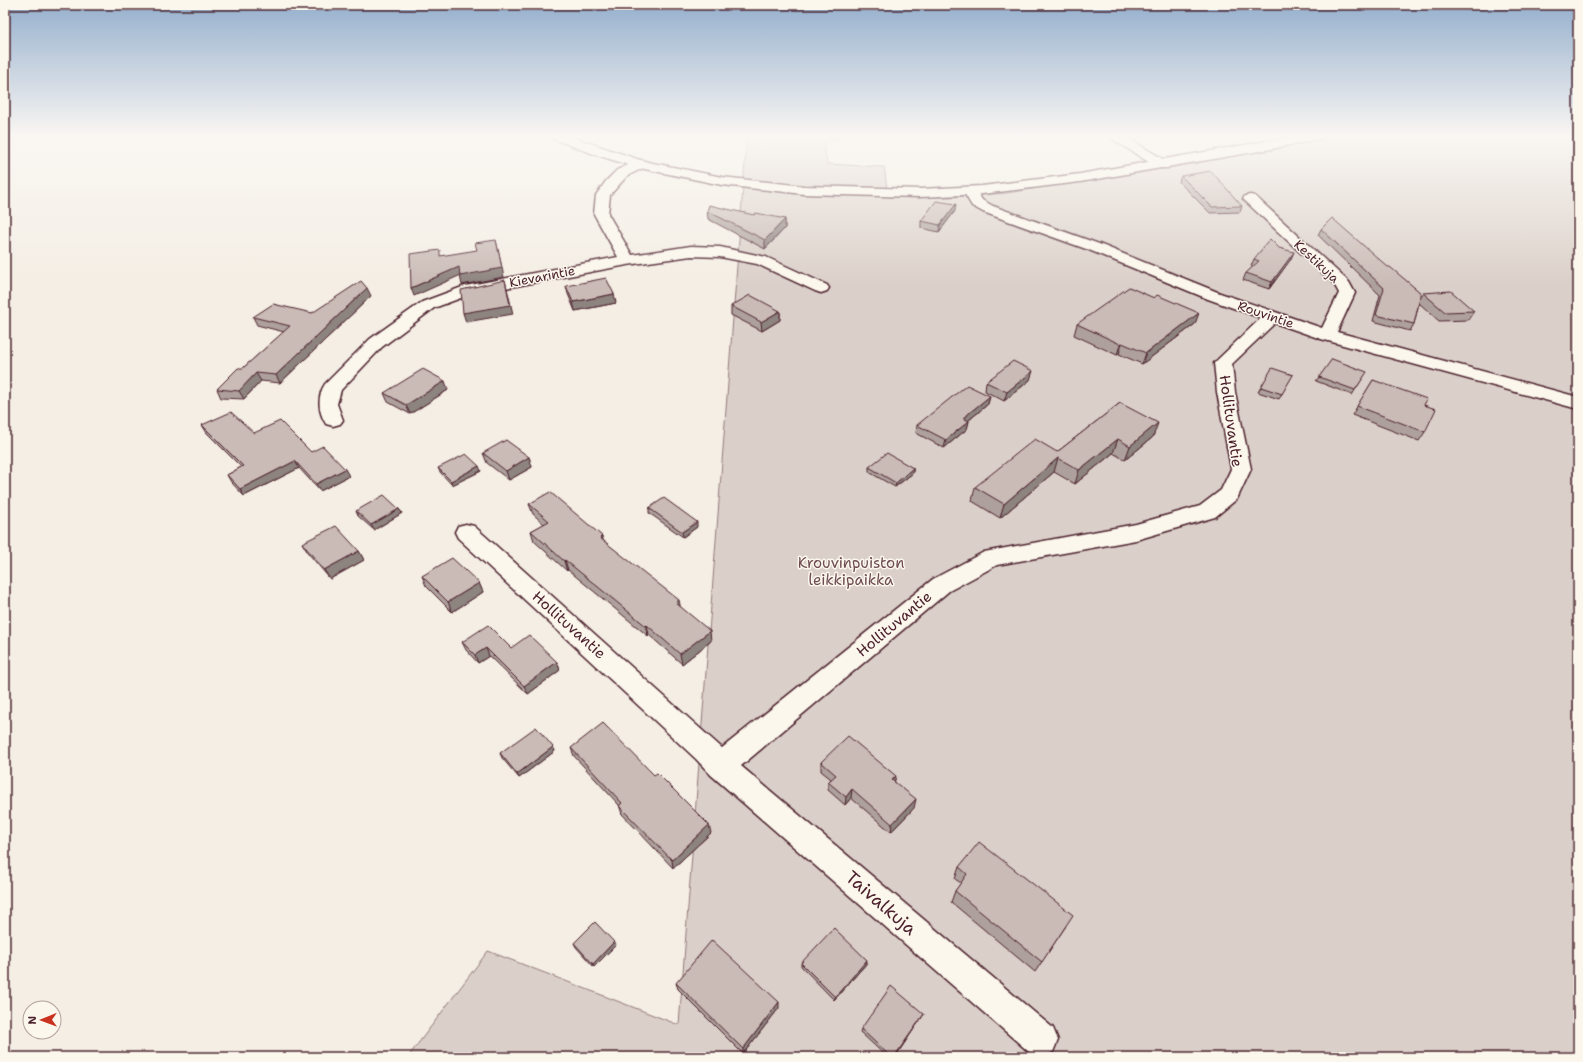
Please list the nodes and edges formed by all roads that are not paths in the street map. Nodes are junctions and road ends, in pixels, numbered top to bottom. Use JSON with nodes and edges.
{"nodes":[{"id":1,"x":611,"y":185,"type":"edge"},
{"id":2,"x":754,"y":185,"type":"edge"},
{"id":3,"x":1036,"y":185,"type":"edge"},
{"id":4,"x":970,"y":191,"type":"junction"},
{"id":5,"x":1250,"y":199,"type":"dead end"},
{"id":6,"x":627,"y":260,"type":"junction"},
{"id":7,"x":821,"y":288,"type":"dead end"},
{"id":8,"x":1272,"y":316,"type":"junction"},
{"id":9,"x":1327,"y":335,"type":"junction"},
{"id":10,"x":1578,"y":403,"type":"edge"},
{"id":11,"x":333,"y":420,"type":"dead end"},
{"id":12,"x":466,"y":532,"type":"dead end"},
{"id":13,"x":721,"y":766,"type":"junction"},
{"id":14,"x":1040,"y":1040,"type":"dead end"}],
"edges":[{"from":1,"to":6,"type":"street"},
{"from":2,"to":4,"type":"street"},
{"from":3,"to":4,"type":"street"},
{"from":4,"to":8,"type":"street","name":"Rouvintie"},
{"from":5,"to":9,"type":"street","name":"Kestikuja"},
{"from":6,"to":7,"type":"street","name":"Kievarintie"},
{"from":6,"to":11,"type":"street","name":"Kievarintie"},
{"from":8,"to":9,"type":"street","name":"Rouvintie"},
{"from":8,"to":13,"type":"street","name":"Hollituvantie"},
{"from":9,"to":10,"type":"street","name":"Rouvintie"},
{"from":12,"to":13,"type":"street","name":"Hollituvantie"},
{"from":13,"to":14,"type":"street","name":"Taivalkuja"}]}
